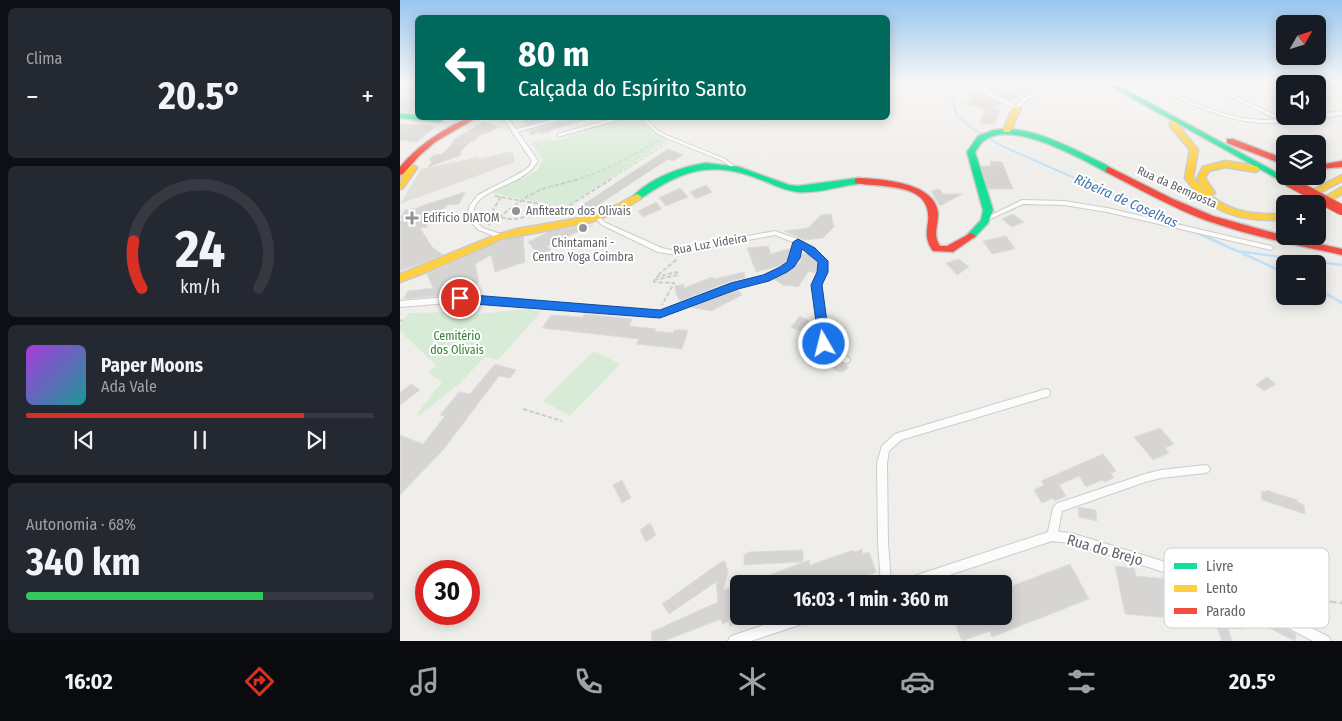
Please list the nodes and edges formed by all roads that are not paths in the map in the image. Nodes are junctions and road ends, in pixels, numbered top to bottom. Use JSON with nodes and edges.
{"nodes":[{"id":1,"x":1015,"y":113,"type":"edge"},
{"id":2,"x":1158,"y":113,"type":"edge"},
{"id":3,"x":1162,"y":113,"type":"edge"},
{"id":4,"x":1177,"y":113,"type":"edge"},
{"id":5,"x":1219,"y":113,"type":"edge"},
{"id":6,"x":1267,"y":113,"type":"edge"},
{"id":7,"x":1342,"y":113,"type":"edge"},
{"id":8,"x":1326,"y":115,"type":"edge"},
{"id":9,"x":400,"y":116,"type":"edge"},
{"id":10,"x":415,"y":116,"type":"edge"},
{"id":11,"x":1274,"y":116,"type":"joint"},
{"id":12,"x":430,"y":120,"type":"edge"},
{"id":13,"x":461,"y":120,"type":"edge"},
{"id":14,"x":507,"y":120,"type":"edge"},
{"id":15,"x":556,"y":120,"type":"edge"},
{"id":16,"x":613,"y":120,"type":"edge"},
{"id":17,"x":645,"y":120,"type":"edge"},
{"id":18,"x":1267,"y":121,"type":"junction"},
{"id":19,"x":1276,"y":121,"type":"edge"},
{"id":20,"x":444,"y":124,"type":"junction"},
{"id":21,"x":514,"y":130,"type":"junction"},
{"id":22,"x":1007,"y":130,"type":"junction"},
{"id":23,"x":559,"y":135,"type":"dead end"},
{"id":24,"x":1226,"y":140,"type":"junction"},
{"id":25,"x":1276,"y":159,"type":"edge"},
{"id":26,"x":401,"y":163,"type":"edge"},
{"id":27,"x":1342,"y":164,"type":"edge"},
{"id":28,"x":732,"y":166,"type":"junction"},
{"id":29,"x":1326,"y":167,"type":"edge"},
{"id":30,"x":1276,"y":168,"type":"edge"},
{"id":31,"x":1276,"y":169,"type":"edge"},
{"id":32,"x":1276,"y":173,"type":"edge"},
{"id":33,"x":1342,"y":178,"type":"edge"},
{"id":34,"x":1304,"y":185,"type":"edge"},
{"id":35,"x":1310,"y":185,"type":"edge"},
{"id":36,"x":400,"y":186,"type":"edge"},
{"id":37,"x":1342,"y":190,"type":"edge"},
{"id":38,"x":1308,"y":195,"type":"edge"},
{"id":39,"x":1326,"y":199,"type":"edge"},
{"id":40,"x":1342,"y":200,"type":"edge"},
{"id":41,"x":1276,"y":209,"type":"edge"},
{"id":42,"x":1342,"y":210,"type":"edge"},
{"id":43,"x":1276,"y":217,"type":"edge"},
{"id":44,"x":598,"y":218,"type":"junction"},
{"id":45,"x":986,"y":219,"type":"junction"},
{"id":46,"x":501,"y":237,"type":"junction"},
{"id":47,"x":798,"y":242,"type":"junction"},
{"id":48,"x":1271,"y":248,"type":"dead end"},
{"id":49,"x":1342,"y":252,"type":"edge"},
{"id":50,"x":400,"y":278,"type":"edge"},
{"id":51,"x":400,"y":304,"type":"edge"},
{"id":52,"x":846,"y":360,"type":"dead end"},
{"id":53,"x":1046,"y":393,"type":"dead end"},
{"id":54,"x":1205,"y":469,"type":"dead end"},
{"id":55,"x":1052,"y":536,"type":"junction"},
{"id":56,"x":1164,"y":567,"type":"edge"},
{"id":57,"x":885,"y":575,"type":"edge"},
{"id":58,"x":933,"y":575,"type":"edge"},
{"id":59,"x":781,"y":625,"type":"edge"},
{"id":60,"x":1300,"y":628,"type":"edge"},
{"id":61,"x":734,"y":641,"type":"edge"},
{"id":62,"x":1325,"y":641,"type":"edge"}],
"edges":[{"from":1,"to":22,"type":"main road"},
{"from":2,"to":43,"type":"main road"},
{"from":3,"to":31,"type":"main road"},
{"from":4,"to":24,"type":"main road"},
{"from":5,"to":18,"type":"street"},
{"from":6,"to":11,"type":"street"},
{"from":7,"to":8,"type":"street"},
{"from":9,"to":10,"type":"main road"},
{"from":11,"to":18,"type":"street"},
{"from":12,"to":20,"type":"main road"},
{"from":13,"to":20,"type":"main road"},
{"from":13,"to":36,"type":"main road"},
{"from":14,"to":21,"type":"street"},
{"from":15,"to":21,"type":"street"},
{"from":16,"to":23,"type":"lane"},
{"from":17,"to":28,"type":"lane"},
{"from":18,"to":19,"type":"street"},
{"from":20,"to":26,"type":"main road"},
{"from":21,"to":46,"type":"street"},
{"from":22,"to":45,"type":"main road"},
{"from":22,"to":49,"type":"main road","name":"Rua da Bemposta"},
{"from":24,"to":25,"type":"main road"},
{"from":24,"to":30,"type":"main road"},
{"from":27,"to":29,"type":"main road"},
{"from":28,"to":44,"type":"main road"},
{"from":28,"to":45,"type":"main road"},
{"from":32,"to":41,"type":"main road"},
{"from":33,"to":38,"type":"main road"},
{"from":34,"to":42,"type":"main road","bridge":true},
{"from":35,"to":40,"type":"main road"},
{"from":37,"to":39,"type":"main road"},
{"from":44,"to":46,"type":"main road"},
{"from":44,"to":47,"type":"street","name":"Rua Luz Videira"},
{"from":45,"to":48,"type":"street"},
{"from":46,"to":50,"type":"main road"},
{"from":47,"to":51,"type":"street"},
{"from":47,"to":52,"type":"street","name":"Rua Luz Videira"},
{"from":53,"to":57,"type":"street"},
{"from":54,"to":55,"type":"street"},
{"from":55,"to":56,"type":"street","name":"Rua do Brejo"},
{"from":55,"to":58,"type":"street","name":"Rua do Brejo"},
{"from":59,"to":61,"type":"street"},
{"from":60,"to":62,"type":"street","name":"Rua do Brejo"}]}
